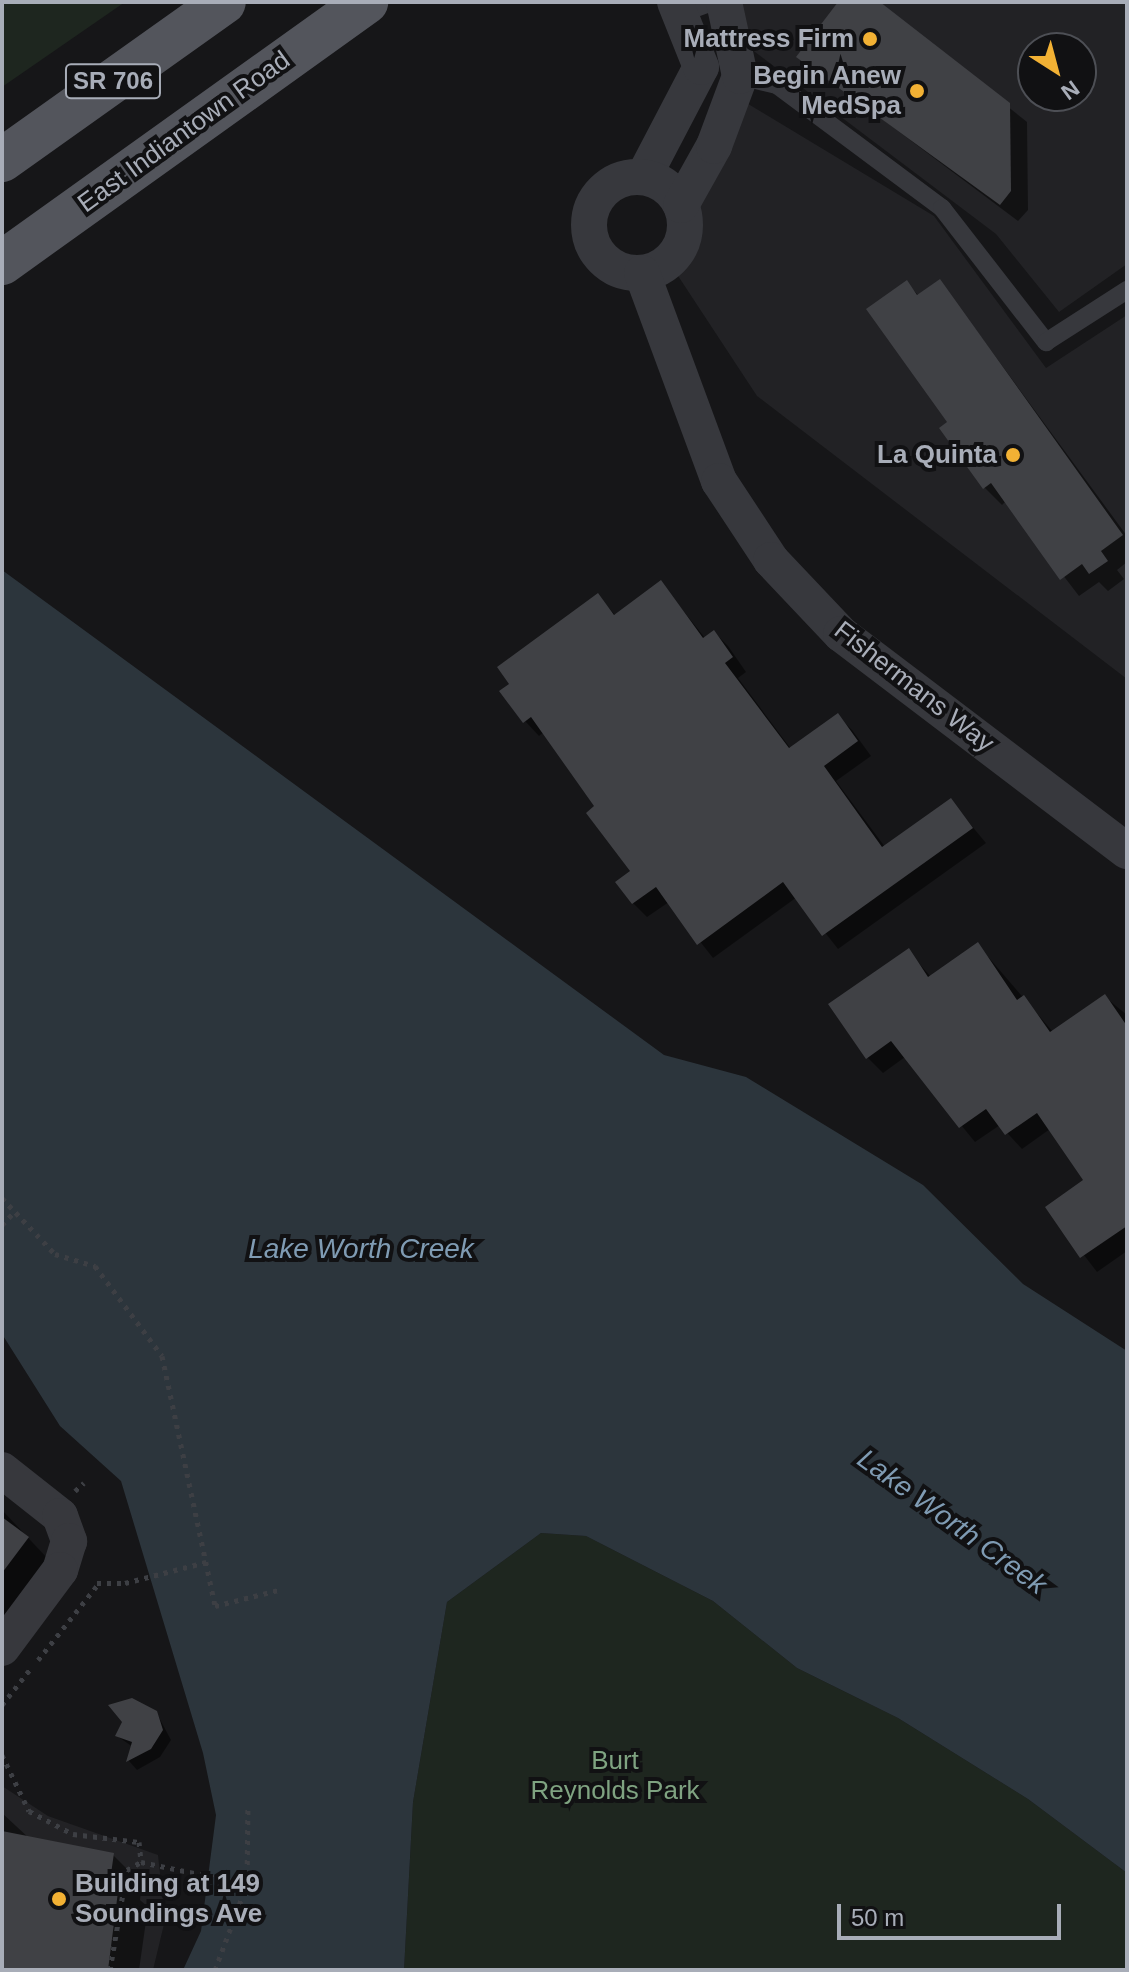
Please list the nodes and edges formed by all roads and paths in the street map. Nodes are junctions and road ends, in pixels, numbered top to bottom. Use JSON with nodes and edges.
{"nodes":[{"id":1,"x":224,"y":2,"type":"edge"},
{"id":2,"x":366,"y":2,"type":"edge"},
{"id":3,"x":724,"y":2,"type":"edge"},
{"id":4,"x":690,"y":6,"type":"edge"},
{"id":5,"x":701,"y":67,"type":"junction"},
{"id":6,"x":740,"y":76,"type":"junction"},
{"id":7,"x":2,"y":160,"type":"edge"},
{"id":8,"x":644,"y":176,"type":"junction"},
{"id":9,"x":681,"y":205,"type":"junction"},
{"id":10,"x":2,"y":263,"type":"edge"},
{"id":11,"x":642,"y":273,"type":"junction"},
{"id":12,"x":1127,"y":290,"type":"edge"},
{"id":13,"x":1127,"y":851,"type":"edge"},
{"id":14,"x":2,"y":1198,"type":"edge"},
{"id":15,"x":15,"y":1211,"type":"junction"},
{"id":16,"x":2,"y":1225,"type":"edge"},
{"id":17,"x":2,"y":1470,"type":"edge"},
{"id":18,"x":206,"y":1562,"type":"junction"},
{"id":19,"x":91,"y":1583,"type":"dead end"},
{"id":20,"x":99,"y":1583,"type":"junction"},
{"id":21,"x":282,"y":1589,"type":"dead end"},
{"id":22,"x":2,"y":1648,"type":"edge"},
{"id":23,"x":2,"y":1705,"type":"edge"},
{"id":24,"x":3,"y":1758,"type":"edge"},
{"id":25,"x":248,"y":1805,"type":"dead end"},
{"id":26,"x":141,"y":1862,"type":"junction"},
{"id":27,"x":247,"y":1884,"type":"junction"},
{"id":28,"x":110,"y":1970,"type":"edge"},
{"id":29,"x":215,"y":1970,"type":"edge"}],
"edges":[{"from":1,"to":7,"type":"main road","number":"SR 706"},
{"from":2,"to":10,"type":"main road","name":"East Indiantown Road","number":"SR 706"},
{"from":3,"to":6,"type":"street"},
{"from":4,"to":5,"type":"street"},
{"from":5,"to":6,"type":"lane"},
{"from":5,"to":8,"type":"street"},
{"from":6,"to":9,"type":"street"},
{"from":6,"to":12,"type":"lane"},
{"from":8,"to":9,"type":"street"},
{"from":8,"to":11,"type":"street"},
{"from":9,"to":11,"type":"street"},
{"from":11,"to":13,"type":"street","name":"Fishermans Way"},
{"from":14,"to":15,"type":"path"},
{"from":15,"to":16,"type":"path"},
{"from":15,"to":18,"type":"path"},
{"from":17,"to":22,"type":"street"},
{"from":18,"to":20,"type":"path"},
{"from":18,"to":21,"type":"path"},
{"from":19,"to":20,"type":"path"},
{"from":20,"to":23,"type":"path"},
{"from":24,"to":26,"type":"path"},
{"from":25,"to":27,"type":"path"},
{"from":26,"to":27,"type":"path"},
{"from":26,"to":28,"type":"path"},
{"from":27,"to":29,"type":"path"}]}
